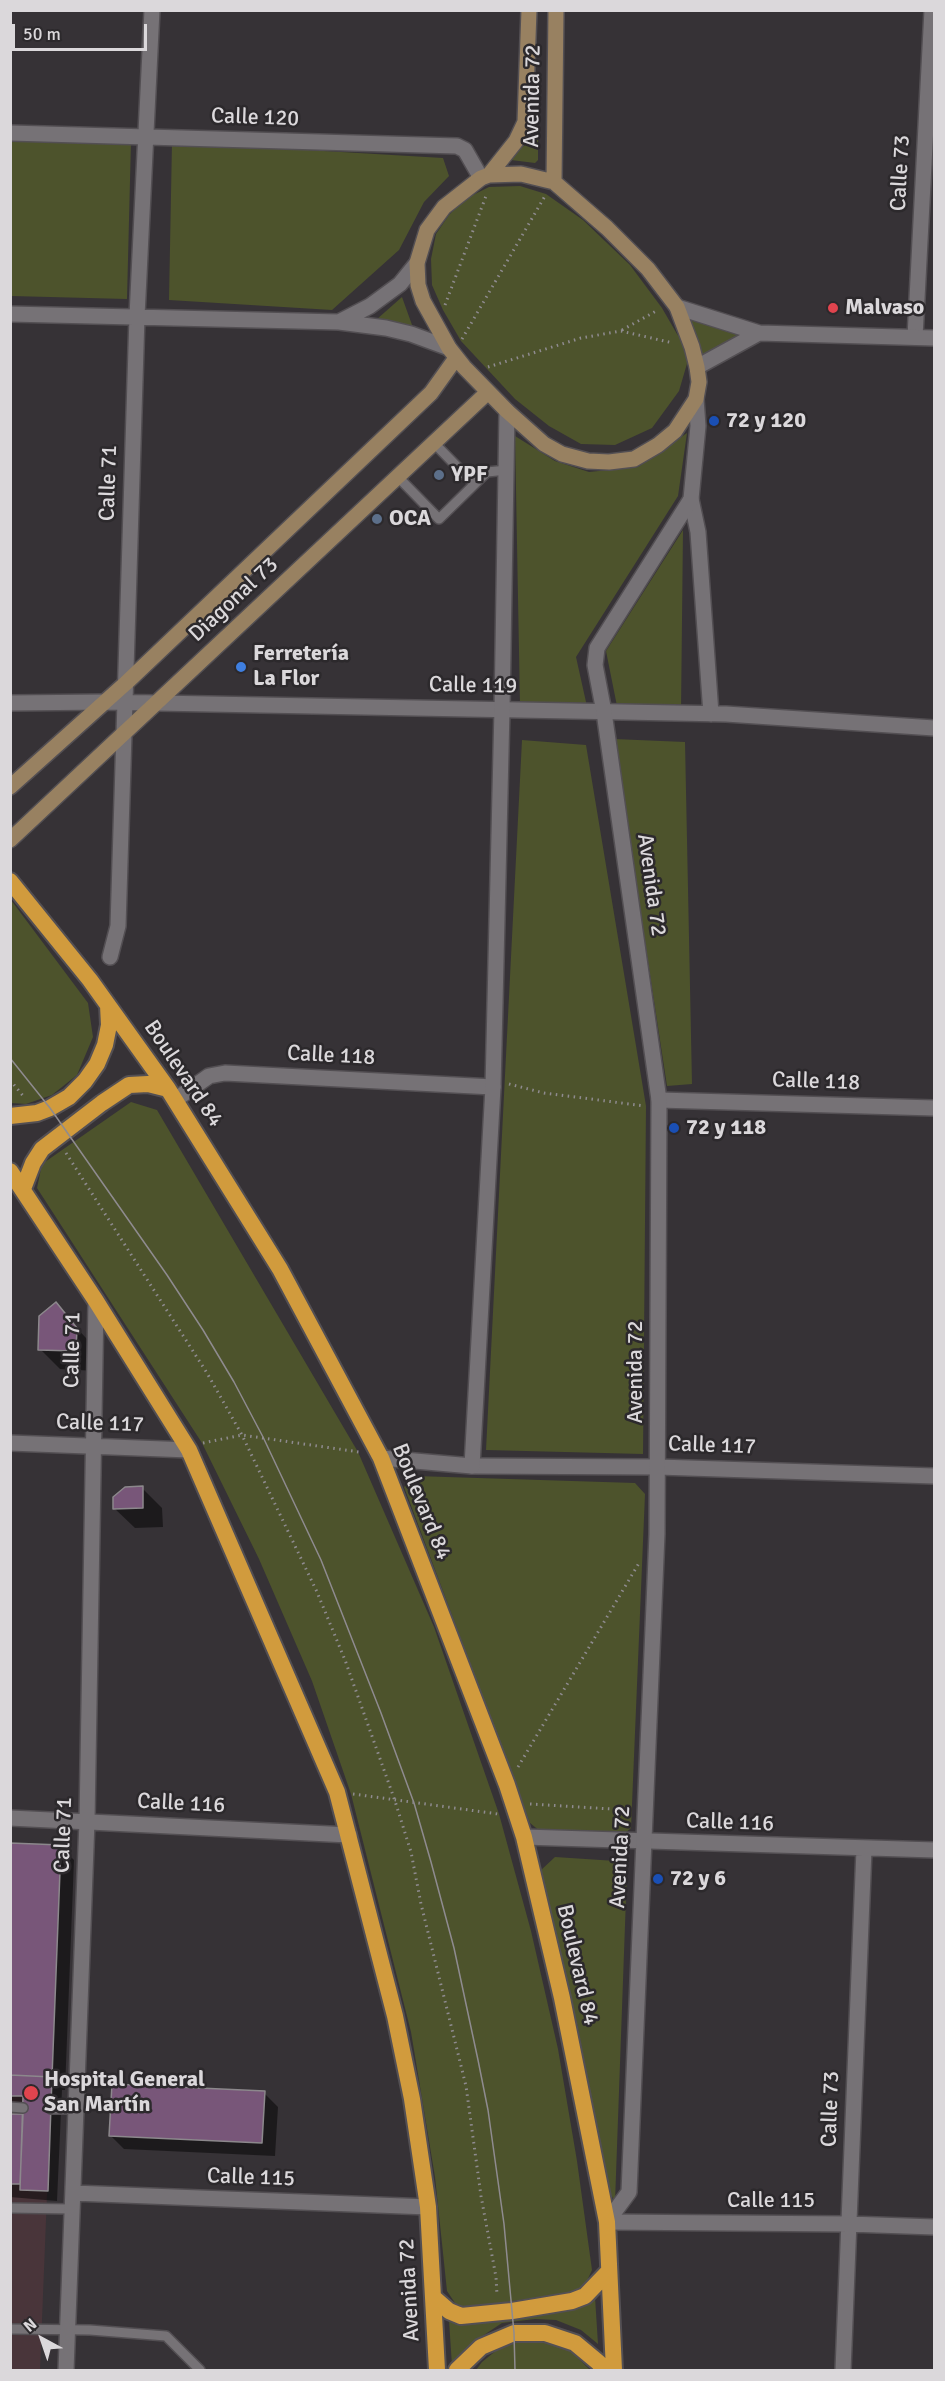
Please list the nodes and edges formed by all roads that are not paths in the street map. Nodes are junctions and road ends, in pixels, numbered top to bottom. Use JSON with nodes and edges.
{"nodes":[{"id":1,"x":152,"y":10,"type":"edge"},
{"id":2,"x":529,"y":10,"type":"edge"},
{"id":3,"x":556,"y":10,"type":"edge"},
{"id":4,"x":932,"y":10,"type":"edge"},
{"id":5,"x":10,"y":133,"type":"edge"},
{"id":6,"x":146,"y":137,"type":"junction"},
{"id":7,"x":485,"y":177,"type":"junction"},
{"id":8,"x":554,"y":182,"type":"junction"},
{"id":9,"x":417,"y":263,"type":"junction"},
{"id":10,"x":677,"y":307,"type":"junction"},
{"id":11,"x":10,"y":314,"type":"edge"},
{"id":12,"x":137,"y":316,"type":"junction"},
{"id":13,"x":339,"y":322,"type":"junction"},
{"id":14,"x":759,"y":333,"type":"junction"},
{"id":15,"x":915,"y":337,"type":"junction"},
{"id":16,"x":934,"y":338,"type":"edge"},
{"id":17,"x":456,"y":358,"type":"junction"},
{"id":18,"x":697,"y":366,"type":"junction"},
{"id":19,"x":488,"y":392,"type":"junction"},
{"id":20,"x":696,"y":399,"type":"junction"},
{"id":21,"x":507,"y":411,"type":"junction"},
{"id":22,"x":434,"y":443,"type":"junction"},
{"id":23,"x":507,"y":470,"type":"junction"},
{"id":24,"x":398,"y":477,"type":"junction"},
{"id":25,"x":474,"y":484,"type":"junction"},
{"id":26,"x":691,"y":500,"type":"junction"},
{"id":27,"x":126,"y":683,"type":"junction"},
{"id":28,"x":106,"y":702,"type":"junction"},
{"id":29,"x":125,"y":702,"type":"junction"},
{"id":30,"x":157,"y":702,"type":"junction"},
{"id":31,"x":10,"y":703,"type":"edge"},
{"id":32,"x":502,"y":709,"type":"junction"},
{"id":33,"x":604,"y":712,"type":"junction"},
{"id":34,"x":711,"y":714,"type":"junction"},
{"id":35,"x":934,"y":728,"type":"edge"},
{"id":36,"x":123,"y":734,"type":"junction"},
{"id":37,"x":10,"y":787,"type":"edge"},
{"id":38,"x":10,"y":840,"type":"edge"},
{"id":39,"x":10,"y":881,"type":"edge"},
{"id":40,"x":110,"y":957,"type":"dead end"},
{"id":41,"x":108,"y":1004,"type":"junction"},
{"id":42,"x":493,"y":1087,"type":"junction"},
{"id":43,"x":171,"y":1095,"type":"junction"},
{"id":44,"x":659,"y":1100,"type":"junction"},
{"id":45,"x":934,"y":1108,"type":"edge"},
{"id":46,"x":10,"y":1116,"type":"edge"},
{"id":47,"x":10,"y":1171,"type":"edge"},
{"id":48,"x":23,"y":1189,"type":"junction"},
{"id":49,"x":96,"y":1300,"type":"junction"},
{"id":50,"x":10,"y":1443,"type":"edge"},
{"id":51,"x":95,"y":1446,"type":"junction"},
{"id":52,"x":189,"y":1450,"type":"junction"},
{"id":53,"x":381,"y":1458,"type":"junction"},
{"id":54,"x":471,"y":1466,"type":"junction"},
{"id":55,"x":658,"y":1467,"type":"junction"},
{"id":56,"x":934,"y":1476,"type":"edge"},
{"id":57,"x":10,"y":1818,"type":"edge"},
{"id":58,"x":87,"y":1821,"type":"junction"},
{"id":59,"x":349,"y":1835,"type":"junction"},
{"id":60,"x":524,"y":1837,"type":"junction"},
{"id":61,"x":645,"y":1843,"type":"junction"},
{"id":62,"x":864,"y":1849,"type":"junction"},
{"id":63,"x":934,"y":1850,"type":"edge"},
{"id":64,"x":10,"y":2107,"type":"edge"},
{"id":65,"x":23,"y":2108,"type":"dead end"},
{"id":66,"x":51,"y":2109,"type":"dead end"},
{"id":67,"x":76,"y":2109,"type":"junction"},
{"id":68,"x":73,"y":2193,"type":"junction"},
{"id":69,"x":428,"y":2207,"type":"junction"},
{"id":70,"x":10,"y":2208,"type":"edge"},
{"id":71,"x":71,"y":2209,"type":"junction"},
{"id":72,"x":606,"y":2222,"type":"junction"},
{"id":73,"x":849,"y":2224,"type":"junction"},
{"id":74,"x":934,"y":2227,"type":"edge"},
{"id":75,"x":609,"y":2271,"type":"junction"},
{"id":76,"x":433,"y":2297,"type":"junction"},
{"id":77,"x":10,"y":2329,"type":"edge"},
{"id":78,"x":67,"y":2330,"type":"junction"},
{"id":79,"x":66,"y":2370,"type":"edge"},
{"id":80,"x":200,"y":2370,"type":"edge"},
{"id":81,"x":437,"y":2370,"type":"edge"},
{"id":82,"x":457,"y":2370,"type":"edge"},
{"id":83,"x":603,"y":2370,"type":"edge"},
{"id":84,"x":614,"y":2370,"type":"edge"},
{"id":85,"x":843,"y":2370,"type":"edge"}],
"edges":[{"from":1,"to":6,"type":"street","name":"Calle 71"},
{"from":2,"to":7,"type":"main road","name":"Avenida 72"},
{"from":3,"to":8,"type":"main road","name":"Avenida 72"},
{"from":4,"to":15,"type":"street","name":"Calle 73"},
{"from":5,"to":6,"type":"street","name":"Calle 120"},
{"from":6,"to":7,"type":"street","name":"Calle 120"},
{"from":6,"to":12,"type":"street","name":"Calle 71"},
{"from":7,"to":8,"type":"main road"},
{"from":7,"to":9,"type":"main road","name":"Avenida 72"},
{"from":8,"to":10,"type":"main road"},
{"from":9,"to":13,"type":"street"},
{"from":9,"to":17,"type":"main road"},
{"from":10,"to":14,"type":"street"},
{"from":10,"to":18,"type":"main road"},
{"from":11,"to":12,"type":"street"},
{"from":12,"to":13,"type":"street"},
{"from":12,"to":27,"type":"street","name":"Calle 71"},
{"from":13,"to":17,"type":"street"},
{"from":14,"to":15,"type":"street"},
{"from":14,"to":18,"type":"street"},
{"from":15,"to":16,"type":"street"},
{"from":17,"to":19,"type":"main road"},
{"from":17,"to":27,"type":"main road","name":"Diagonal 73"},
{"from":18,"to":20,"type":"main road"},
{"from":19,"to":21,"type":"main road"},
{"from":19,"to":22,"type":"main road","name":"Diagonal 73"},
{"from":20,"to":21,"type":"main road"},
{"from":20,"to":26,"type":"street","name":"Avenida 72"},
{"from":21,"to":23,"type":"street"},
{"from":22,"to":24,"type":"main road","name":"Diagonal 73"},
{"from":22,"to":25,"type":"lane"},
{"from":23,"to":25,"type":"lane"},
{"from":23,"to":32,"type":"street"},
{"from":24,"to":25,"type":"lane"},
{"from":24,"to":30,"type":"main road","name":"Diagonal 73"},
{"from":26,"to":33,"type":"street","name":"Avenida 72"},
{"from":26,"to":34,"type":"street"},
{"from":27,"to":28,"type":"main road","name":"Diagonal 73"},
{"from":27,"to":29,"type":"street","name":"Calle 71"},
{"from":28,"to":29,"type":"street","name":"Calle 119"},
{"from":28,"to":31,"type":"street","name":"Calle 119"},
{"from":28,"to":37,"type":"main road","name":"Diagonal 73"},
{"from":29,"to":30,"type":"street","name":"Calle 119"},
{"from":29,"to":36,"type":"street","name":"Calle 71"},
{"from":30,"to":32,"type":"street","name":"Calle 119"},
{"from":30,"to":36,"type":"main road","name":"Diagonal 73"},
{"from":32,"to":33,"type":"street","name":"Calle 119"},
{"from":32,"to":42,"type":"street"},
{"from":33,"to":34,"type":"street","name":"Calle 119"},
{"from":33,"to":44,"type":"street","name":"Avenida 72"},
{"from":34,"to":35,"type":"street","name":"Calle 119"},
{"from":36,"to":38,"type":"main road","name":"Diagonal 73"},
{"from":36,"to":40,"type":"street","name":"Calle 71"},
{"from":39,"to":41,"type":"highway","name":"Boulevard 84"},
{"from":41,"to":43,"type":"highway","name":"Boulevard 84"},
{"from":41,"to":46,"type":"highway"},
{"from":42,"to":43,"type":"street","name":"Calle 118"},
{"from":42,"to":54,"type":"street"},
{"from":43,"to":48,"type":"highway"},
{"from":43,"to":53,"type":"highway","name":"Boulevard 84"},
{"from":44,"to":45,"type":"street","name":"Calle 118"},
{"from":44,"to":55,"type":"street","name":"Avenida 72"},
{"from":47,"to":48,"type":"highway"},
{"from":48,"to":49,"type":"highway"},
{"from":49,"to":51,"type":"street","name":"Calle 71"},
{"from":49,"to":52,"type":"highway"},
{"from":50,"to":51,"type":"street","name":"Calle 117"},
{"from":51,"to":52,"type":"street","name":"Calle 117"},
{"from":51,"to":58,"type":"street","name":"Calle 71"},
{"from":52,"to":59,"type":"highway"},
{"from":53,"to":54,"type":"street","name":"Calle 117"},
{"from":53,"to":60,"type":"highway","name":"Boulevard 84"},
{"from":54,"to":55,"type":"street","name":"Calle 117"},
{"from":55,"to":56,"type":"street","name":"Calle 117"},
{"from":55,"to":61,"type":"street","name":"Avenida 72"},
{"from":57,"to":58,"type":"street","name":"Calle 116"},
{"from":58,"to":59,"type":"street","name":"Calle 116"},
{"from":58,"to":67,"type":"street","name":"Calle 71"},
{"from":59,"to":69,"type":"highway"},
{"from":60,"to":61,"type":"street","name":"Calle 116"},
{"from":60,"to":72,"type":"highway","name":"Boulevard 84"},
{"from":61,"to":62,"type":"street","name":"Calle 116"},
{"from":61,"to":72,"type":"street","name":"Avenida 72"},
{"from":62,"to":63,"type":"street","name":"Calle 116"},
{"from":62,"to":73,"type":"street","name":"Calle 73"},
{"from":64,"to":65,"type":"lane"},
{"from":66,"to":67,"type":"lane"},
{"from":67,"to":68,"type":"street","name":"Calle 71"},
{"from":68,"to":69,"type":"street","name":"Calle 115"},
{"from":68,"to":71,"type":"street","name":"Calle 71"},
{"from":69,"to":76,"type":"highway","name":"Avenida 72"},
{"from":70,"to":71,"type":"lane"},
{"from":71,"to":78,"type":"street","name":"Calle 71"},
{"from":72,"to":73,"type":"street","name":"Calle 115"},
{"from":72,"to":75,"type":"highway"},
{"from":73,"to":74,"type":"street","name":"Calle 115"},
{"from":73,"to":85,"type":"street","name":"Calle 73"},
{"from":75,"to":76,"type":"highway"},
{"from":75,"to":84,"type":"highway"},
{"from":76,"to":81,"type":"highway","name":"Avenida 72"},
{"from":77,"to":78,"type":"lane"},
{"from":78,"to":79,"type":"street","name":"Calle 71"},
{"from":78,"to":80,"type":"lane"},
{"from":82,"to":83,"type":"highway"}]}
